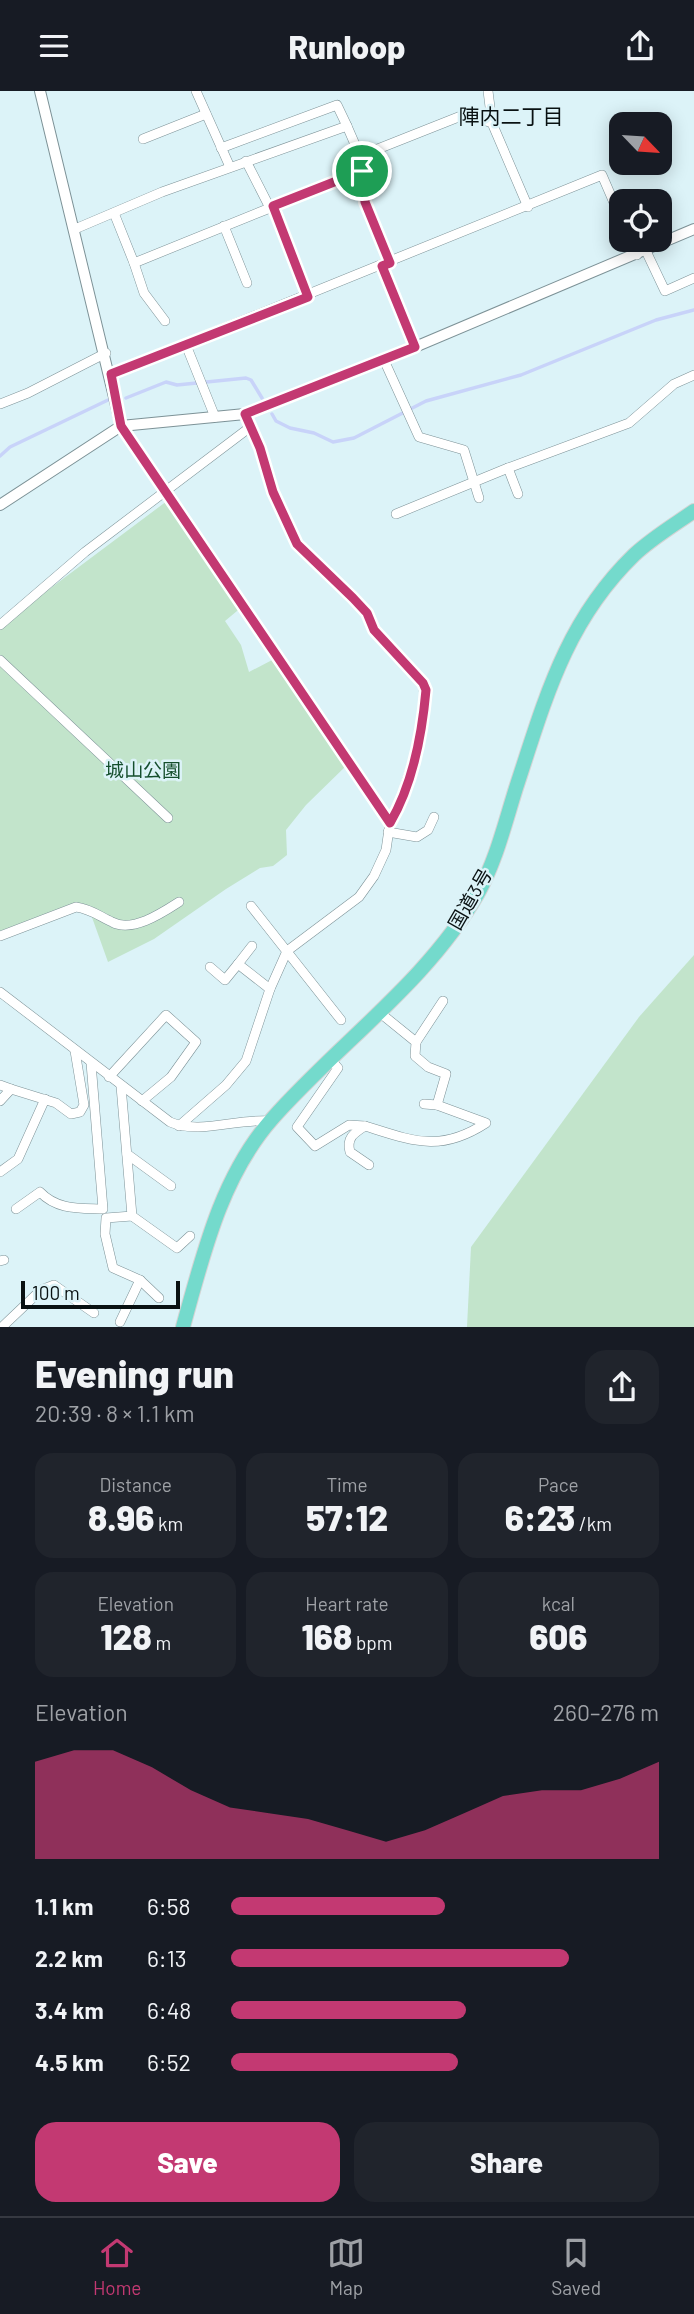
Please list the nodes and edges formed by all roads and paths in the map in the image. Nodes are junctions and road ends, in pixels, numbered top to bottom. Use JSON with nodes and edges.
{"nodes":[{"id":1,"x":40,"y":91,"type":"edge"},
{"id":2,"x":196,"y":91,"type":"edge"},
{"id":3,"x":488,"y":91,"type":"edge"},
{"id":4,"x":206,"y":114,"type":"junction"},
{"id":5,"x":492,"y":123,"type":"junction"},
{"id":6,"x":347,"y":126,"type":"junction"},
{"id":7,"x":143,"y":139,"type":"dead end"},
{"id":8,"x":221,"y":148,"type":"junction"},
{"id":9,"x":360,"y":156,"type":"junction"},
{"id":10,"x":246,"y":161,"type":"junction"},
{"id":11,"x":230,"y":167,"type":"junction"},
{"id":12,"x":362,"y":171,"type":"junction"},
{"id":13,"x":609,"y":191,"type":"edge"},
{"id":14,"x":271,"y":207,"type":"junction"},
{"id":15,"x":528,"y":207,"type":"junction"},
{"id":16,"x":114,"y":213,"type":"junction"},
{"id":17,"x":224,"y":226,"type":"junction"},
{"id":18,"x":75,"y":229,"type":"junction"},
{"id":19,"x":694,"y":229,"type":"edge"},
{"id":20,"x":641,"y":253,"type":"junction"},
{"id":21,"x":134,"y":263,"type":"junction"},
{"id":22,"x":386,"y":265,"type":"junction"},
{"id":23,"x":694,"y":278,"type":"edge"},
{"id":24,"x":247,"y":283,"type":"dead end"},
{"id":25,"x":308,"y":297,"type":"junction"},
{"id":26,"x":165,"y":321,"type":"dead end"},
{"id":27,"x":186,"y":345,"type":"junction"},
{"id":28,"x":415,"y":347,"type":"junction"},
{"id":29,"x":106,"y":353,"type":"junction"},
{"id":30,"x":384,"y":360,"type":"junction"},
{"id":31,"x":111,"y":374,"type":"junction"},
{"id":32,"x":694,"y":375,"type":"edge"},
{"id":33,"x":0,"y":404,"type":"edge"},
{"id":34,"x":245,"y":414,"type":"junction"},
{"id":35,"x":215,"y":417,"type":"junction"},
{"id":36,"x":121,"y":426,"type":"junction"},
{"id":37,"x":249,"y":428,"type":"junction"},
{"id":38,"x":508,"y":468,"type":"junction"},
{"id":39,"x":474,"y":483,"type":"junction"},
{"id":40,"x":163,"y":491,"type":"junction"},
{"id":41,"x":518,"y":494,"type":"dead end"},
{"id":42,"x":479,"y":499,"type":"dead end"},
{"id":43,"x":0,"y":505,"type":"edge"},
{"id":44,"x":694,"y":511,"type":"edge"},
{"id":45,"x":396,"y":514,"type":"dead end"},
{"id":46,"x":0,"y":625,"type":"edge"},
{"id":47,"x":0,"y":660,"type":"edge"},
{"id":48,"x":434,"y":817,"type":"dead end"},
{"id":49,"x":169,"y":818,"type":"dead end"},
{"id":50,"x":389,"y":827,"type":"junction"},
{"id":51,"x":179,"y":902,"type":"dead end"},
{"id":52,"x":251,"y":906,"type":"dead end"},
{"id":53,"x":0,"y":936,"type":"edge"},
{"id":54,"x":252,"y":946,"type":"dead end"},
{"id":55,"x":287,"y":951,"type":"junction"},
{"id":56,"x":238,"y":964,"type":"junction"},
{"id":57,"x":210,"y":967,"type":"dead end"},
{"id":58,"x":270,"y":989,"type":"junction"},
{"id":59,"x":0,"y":992,"type":"edge"},
{"id":60,"x":443,"y":1001,"type":"dead end"},
{"id":61,"x":379,"y":1012,"type":"junction"},
{"id":62,"x":341,"y":1020,"type":"dead end"},
{"id":63,"x":416,"y":1042,"type":"junction"},
{"id":64,"x":75,"y":1051,"type":"junction"},
{"id":65,"x":331,"y":1060,"type":"junction"},
{"id":66,"x":91,"y":1063,"type":"junction"},
{"id":67,"x":109,"y":1077,"type":"junction"},
{"id":68,"x":0,"y":1085,"type":"edge"},
{"id":69,"x":121,"y":1086,"type":"junction"},
{"id":70,"x":11,"y":1089,"type":"junction"},
{"id":71,"x":45,"y":1100,"type":"junction"},
{"id":72,"x":0,"y":1101,"type":"edge"},
{"id":73,"x":142,"y":1101,"type":"junction"},
{"id":74,"x":424,"y":1104,"type":"dead end"},
{"id":75,"x":437,"y":1105,"type":"junction"},
{"id":76,"x":270,"y":1121,"type":"junction"},
{"id":77,"x":179,"y":1126,"type":"junction"},
{"id":78,"x":365,"y":1126,"type":"junction"},
{"id":79,"x":127,"y":1154,"type":"junction"},
{"id":80,"x":369,"y":1164,"type":"dead end"},
{"id":81,"x":0,"y":1172,"type":"edge"},
{"id":82,"x":171,"y":1185,"type":"dead end"},
{"id":83,"x":16,"y":1209,"type":"dead end"},
{"id":84,"x":104,"y":1214,"type":"junction"},
{"id":85,"x":132,"y":1216,"type":"junction"},
{"id":86,"x":190,"y":1236,"type":"dead end"},
{"id":87,"x":200,"y":1263,"type":"junction"},
{"id":88,"x":140,"y":1280,"type":"junction"},
{"id":89,"x":159,"y":1298,"type":"dead end"},
{"id":90,"x":94,"y":1313,"type":"dead end"},
{"id":91,"x":120,"y":1322,"type":"dead end"},
{"id":92,"x":2,"y":1327,"type":"edge"},
{"id":93,"x":173,"y":1327,"type":"edge"},
{"id":94,"x":183,"y":1327,"type":"edge"}],
"edges":[{"from":1,"to":18,"type":"street"},
{"from":2,"to":4,"type":"street"},
{"from":3,"to":5,"type":"street"},
{"from":4,"to":7,"type":"street"},
{"from":4,"to":8,"type":"street"},
{"from":5,"to":9,"type":"street"},
{"from":5,"to":15,"type":"street"},
{"from":6,"to":8,"type":"street"},
{"from":6,"to":9,"type":"street"},
{"from":6,"to":10,"type":"street"},
{"from":8,"to":11,"type":"street"},
{"from":9,"to":12,"type":"street"},
{"from":10,"to":11,"type":"street"},
{"from":10,"to":14,"type":"street"},
{"from":11,"to":16,"type":"street"},
{"from":12,"to":14,"type":"street"},
{"from":12,"to":22,"type":"street"},
{"from":13,"to":15,"type":"street"},
{"from":14,"to":17,"type":"street"},
{"from":14,"to":25,"type":"street"},
{"from":15,"to":22,"type":"street"},
{"from":16,"to":18,"type":"street"},
{"from":16,"to":21,"type":"street"},
{"from":17,"to":21,"type":"street"},
{"from":17,"to":24,"type":"street"},
{"from":18,"to":29,"type":"street"},
{"from":19,"to":20,"type":"street"},
{"from":20,"to":23,"type":"street"},
{"from":20,"to":28,"type":"street"},
{"from":21,"to":26,"type":"street"},
{"from":22,"to":25,"type":"street"},
{"from":22,"to":28,"type":"street"},
{"from":25,"to":27,"type":"street"},
{"from":27,"to":31,"type":"street"},
{"from":27,"to":35,"type":"street"},
{"from":28,"to":30,"type":"street"},
{"from":29,"to":31,"type":"street"},
{"from":29,"to":33,"type":"street"},
{"from":30,"to":34,"type":"street"},
{"from":30,"to":39,"type":"street"},
{"from":31,"to":36,"type":"street"},
{"from":32,"to":38,"type":"street"},
{"from":34,"to":35,"type":"street"},
{"from":34,"to":37,"type":"street"},
{"from":35,"to":36,"type":"street"},
{"from":36,"to":40,"type":"street"},
{"from":36,"to":43,"type":"street"},
{"from":37,"to":40,"type":"street"},
{"from":37,"to":50,"type":"street"},
{"from":38,"to":39,"type":"street"},
{"from":38,"to":41,"type":"street"},
{"from":39,"to":42,"type":"street"},
{"from":39,"to":45,"type":"street"},
{"from":40,"to":46,"type":"street"},
{"from":40,"to":50,"type":"street"},
{"from":44,"to":61,"type":"highway","name":"国道3号"},
{"from":47,"to":49,"type":"street"},
{"from":48,"to":50,"type":"street"},
{"from":50,"to":55,"type":"street"},
{"from":51,"to":53,"type":"street"},
{"from":52,"to":55,"type":"street"},
{"from":54,"to":56,"type":"street"},
{"from":55,"to":58,"type":"street"},
{"from":55,"to":62,"type":"street"},
{"from":56,"to":57,"type":"street"},
{"from":56,"to":58,"type":"street"},
{"from":58,"to":77,"type":"street"},
{"from":59,"to":64,"type":"street"},
{"from":60,"to":63,"type":"street"},
{"from":61,"to":63,"type":"street"},
{"from":61,"to":65,"type":"highway","name":"国道3号"},
{"from":63,"to":75,"type":"street"},
{"from":64,"to":66,"type":"street"},
{"from":64,"to":71,"type":"street"},
{"from":65,"to":76,"type":"highway","name":"国道3号"},
{"from":65,"to":78,"type":"street"},
{"from":66,"to":67,"type":"street"},
{"from":66,"to":84,"type":"street"},
{"from":67,"to":69,"type":"street"},
{"from":67,"to":73,"type":"street"},
{"from":68,"to":70,"type":"street"},
{"from":69,"to":73,"type":"street"},
{"from":69,"to":79,"type":"street"},
{"from":70,"to":71,"type":"street"},
{"from":70,"to":72,"type":"street"},
{"from":71,"to":81,"type":"street"},
{"from":73,"to":77,"type":"street"},
{"from":74,"to":75,"type":"street"},
{"from":75,"to":78,"type":"street"},
{"from":76,"to":77,"type":"street"},
{"from":76,"to":87,"type":"highway","name":"国道3号"},
{"from":78,"to":80,"type":"street"},
{"from":79,"to":82,"type":"street"},
{"from":79,"to":85,"type":"street"},
{"from":83,"to":84,"type":"street"},
{"from":84,"to":85,"type":"street"},
{"from":84,"to":88,"type":"street"},
{"from":85,"to":86,"type":"street"},
{"from":87,"to":93,"type":"highway","name":"国道3号"},
{"from":87,"to":94,"type":"highway","name":"国道3号"},
{"from":88,"to":89,"type":"street"},
{"from":88,"to":91,"type":"street"},
{"from":90,"to":92,"type":"street"}]}
